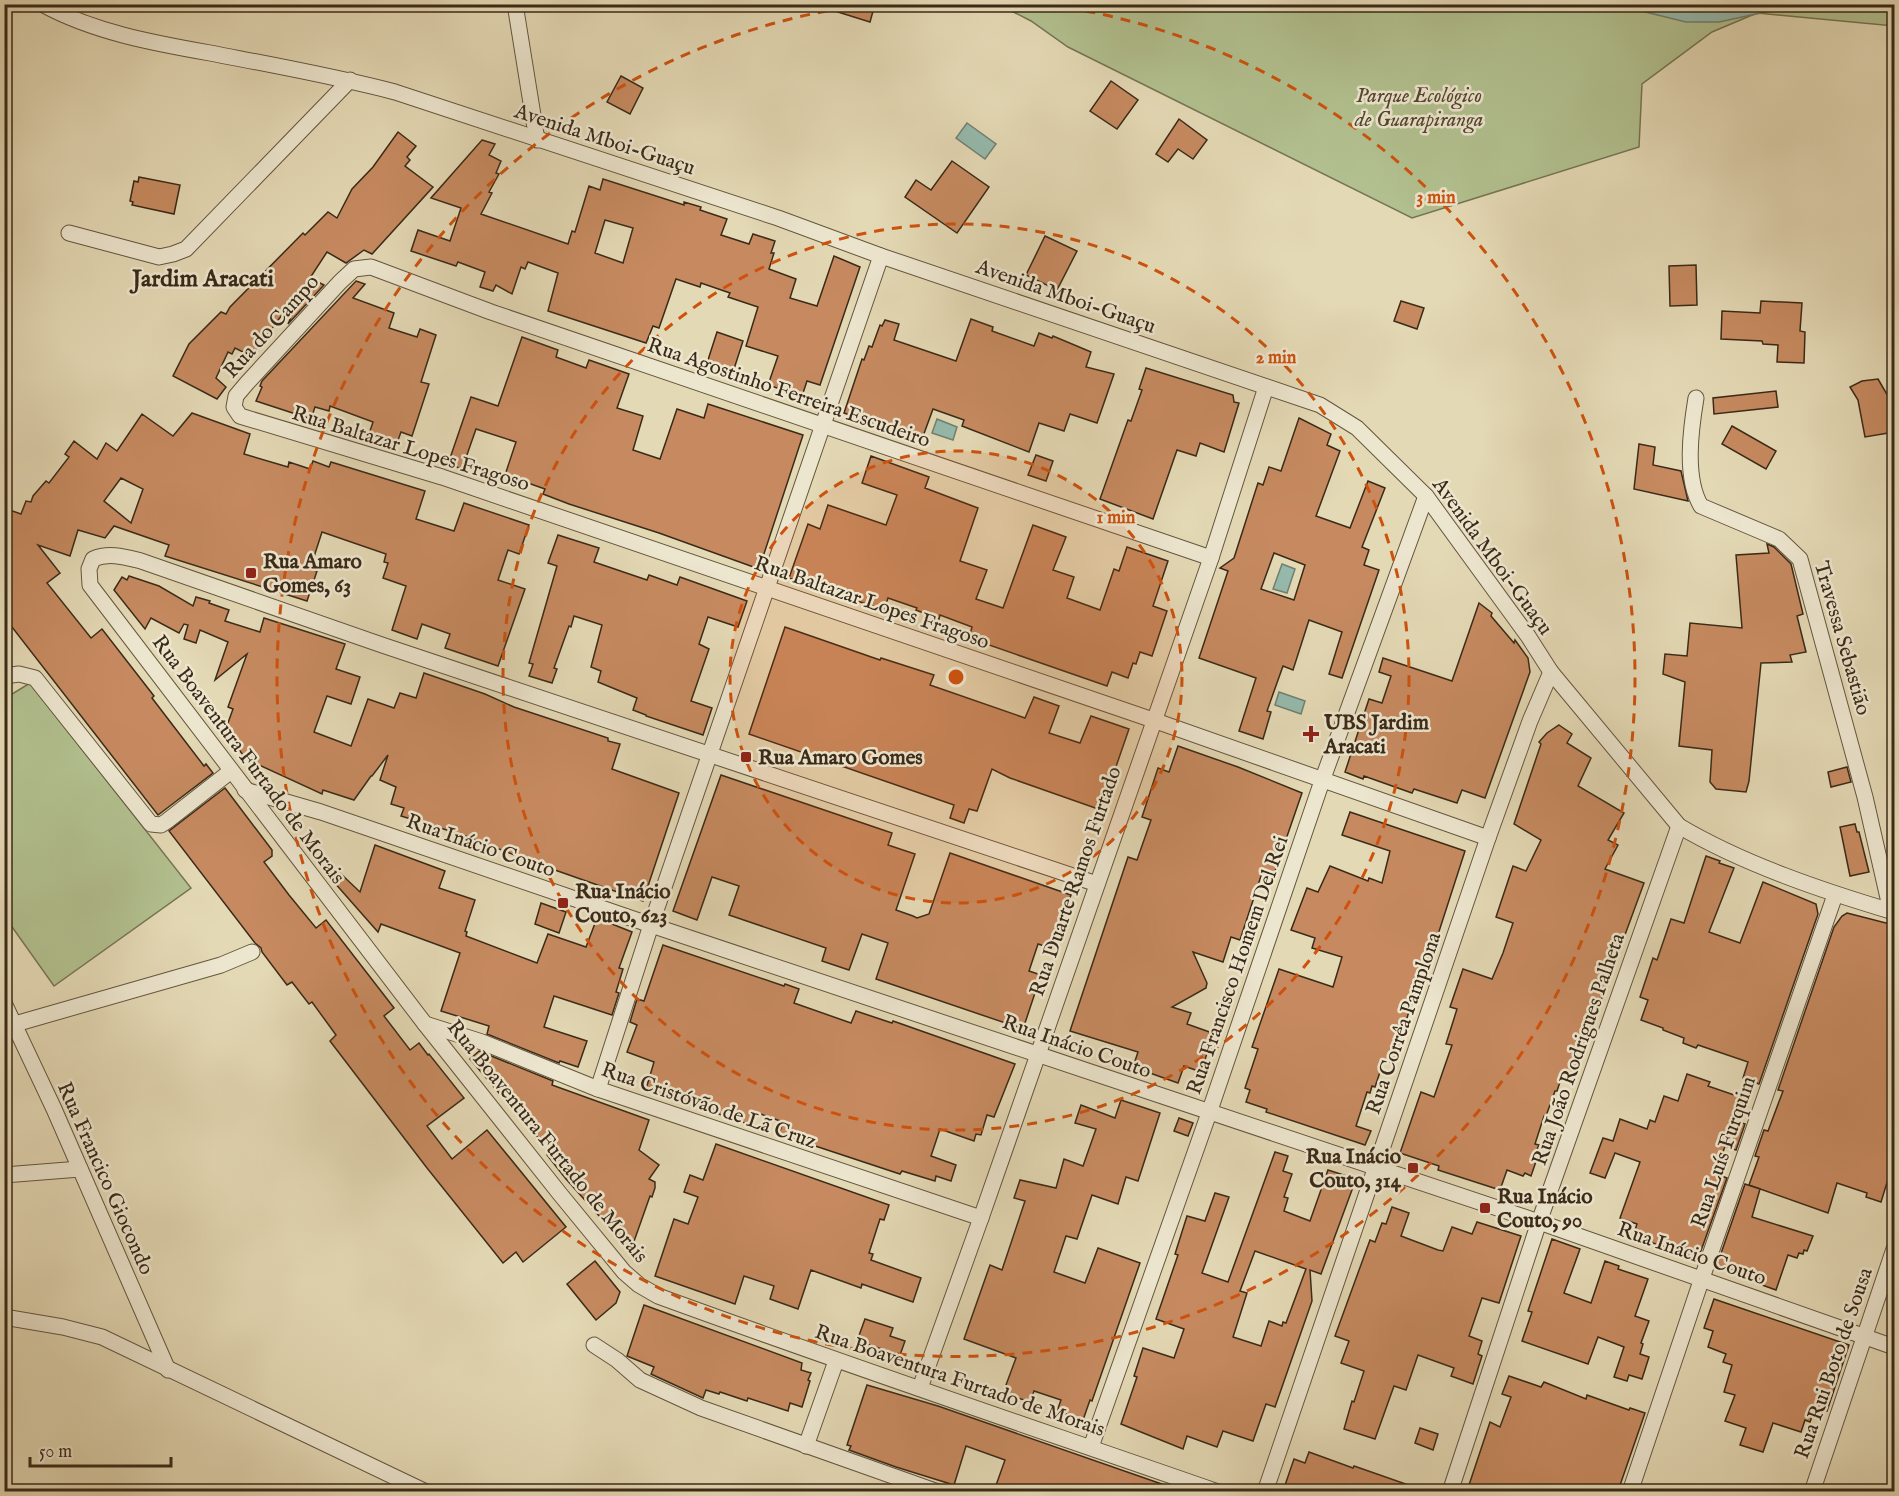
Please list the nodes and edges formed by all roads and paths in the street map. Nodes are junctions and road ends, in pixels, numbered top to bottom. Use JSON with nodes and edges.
{"nodes":[{"id":1,"x":42,"y":4,"type":"edge"},
{"id":2,"x":515,"y":4,"type":"edge"},
{"id":3,"x":350,"y":80,"type":"junction"},
{"id":4,"x":537,"y":140,"type":"junction"},
{"id":5,"x":69,"y":233,"type":"dead end"},
{"id":6,"x":881,"y":256,"type":"junction"},
{"id":7,"x":354,"y":269,"type":"joint"},
{"id":8,"x":1266,"y":387,"type":"junction"},
{"id":9,"x":1696,"y":398,"type":"dead end"},
{"id":10,"x":240,"y":416,"type":"joint"},
{"id":11,"x":823,"y":426,"type":"junction"},
{"id":12,"x":1426,"y":496,"type":"junction"},
{"id":13,"x":1211,"y":558,"type":"junction"},
{"id":14,"x":767,"y":588,"type":"junction"},
{"id":15,"x":1551,"y":672,"type":"junction"},
{"id":16,"x":4,"y":676,"type":"edge"},
{"id":17,"x":1153,"y":720,"type":"junction"},
{"id":18,"x":710,"y":754,"type":"junction"},
{"id":19,"x":231,"y":771,"type":"junction"},
{"id":20,"x":1322,"y":781,"type":"junction"},
{"id":21,"x":245,"y":790,"type":"junction"},
{"id":22,"x":1679,"y":826,"type":"junction"},
{"id":23,"x":1488,"y":838,"type":"junction"},
{"id":24,"x":1097,"y":884,"type":"junction"},
{"id":25,"x":1835,"y":895,"type":"junction"},
{"id":26,"x":1893,"y":912,"type":"edge"},
{"id":27,"x":651,"y":925,"type":"junction"},
{"id":28,"x":252,"y":952,"type":"dead end"},
{"id":29,"x":4,"y":1003,"type":"edge"},
{"id":30,"x":426,"y":1024,"type":"junction"},
{"id":31,"x":10,"y":1025,"type":"edge"},
{"id":32,"x":1037,"y":1054,"type":"junction"},
{"id":33,"x":597,"y":1089,"type":"junction"},
{"id":34,"x":1209,"y":1113,"type":"junction"},
{"id":35,"x":1375,"y":1168,"type":"junction"},
{"id":36,"x":80,"y":1169,"type":"junction"},
{"id":37,"x":4,"y":1175,"type":"edge"},
{"id":38,"x":981,"y":1218,"type":"junction"},
{"id":39,"x":1539,"y":1222,"type":"junction"},
{"id":40,"x":1894,"y":1249,"type":"edge"},
{"id":41,"x":1702,"y":1278,"type":"junction"},
{"id":42,"x":4,"y":1317,"type":"edge"},
{"id":43,"x":1865,"y":1337,"type":"junction"},
{"id":44,"x":594,"y":1345,"type":"dead end"},
{"id":45,"x":1894,"y":1347,"type":"edge"},
{"id":46,"x":836,"y":1361,"type":"junction"},
{"id":47,"x":168,"y":1370,"type":"junction"},
{"id":48,"x":920,"y":1388,"type":"junction"},
{"id":49,"x":806,"y":1446,"type":"junction"},
{"id":50,"x":1091,"y":1448,"type":"junction"},
{"id":51,"x":426,"y":1491,"type":"edge"},
{"id":52,"x":939,"y":1491,"type":"edge"},
{"id":53,"x":1218,"y":1491,"type":"edge"},
{"id":54,"x":1265,"y":1491,"type":"edge"},
{"id":55,"x":1450,"y":1491,"type":"edge"},
{"id":56,"x":1630,"y":1491,"type":"edge"},
{"id":57,"x":1812,"y":1491,"type":"edge"}],
"edges":[{"from":1,"to":3,"type":"street","name":"Avenida Mboi-Guaçu"},
{"from":2,"to":4,"type":"street"},
{"from":3,"to":4,"type":"street","name":"Avenida Mboi-Guaçu"},
{"from":3,"to":5,"type":"street"},
{"from":4,"to":6,"type":"street","name":"Avenida Mboi-Guaçu"},
{"from":6,"to":8,"type":"street","name":"Avenida Mboi-Guaçu"},
{"from":6,"to":11,"type":"street"},
{"from":7,"to":10,"type":"street","name":"Rua do Campo"},
{"from":7,"to":11,"type":"street","name":"Rua Agostinho Ferreira Escudeiro"},
{"from":8,"to":12,"type":"street","name":"Avenida Mboi-Guaçu"},
{"from":8,"to":13,"type":"street","name":"Rua Duarte Ramos Furtado"},
{"from":9,"to":26,"type":"street","name":"Travessa Sebastião"},
{"from":10,"to":14,"type":"street","name":"Rua Baltazar Lopes Fragoso"},
{"from":11,"to":13,"type":"street","name":"Rua Agostinho Ferreira Escudeiro"},
{"from":11,"to":14,"type":"street"},
{"from":12,"to":15,"type":"street","name":"Avenida Mboi-Guaçu"},
{"from":12,"to":20,"type":"street","name":"Rua Francisco Homem Del Rei"},
{"from":13,"to":17,"type":"street","name":"Rua Duarte Ramos Furtado"},
{"from":14,"to":17,"type":"street","name":"Rua Baltazar Lopes Fragoso"},
{"from":14,"to":18,"type":"street"},
{"from":15,"to":22,"type":"street","name":"Avenida Mboi-Guaçu"},
{"from":15,"to":23,"type":"street","name":"Rua Corrêa Pamplona"},
{"from":16,"to":19,"type":"street"},
{"from":17,"to":20,"type":"street","name":"Rua Baltazar Lopes Fragoso"},
{"from":17,"to":24,"type":"street","name":"Rua Duarte Ramos Furtado"},
{"from":18,"to":19,"type":"street","name":"Rua Boaventura Furtado de Morais"},
{"from":18,"to":24,"type":"street"},
{"from":18,"to":27,"type":"street"},
{"from":19,"to":21,"type":"street","name":"Rua Boaventura Furtado de Morais"},
{"from":20,"to":23,"type":"street","name":"Rua Baltazar Lopes Fragoso"},
{"from":20,"to":34,"type":"street","name":"Rua Francisco Homem Del Rei"},
{"from":21,"to":27,"type":"street","name":"Rua Inácio Couto"},
{"from":21,"to":30,"type":"street","name":"Rua Boaventura Furtado de Morais"},
{"from":22,"to":25,"type":"street","name":"Avenida Mboi-Guaçu"},
{"from":22,"to":39,"type":"street","name":"Rua João Rodrigues Palheta"},
{"from":23,"to":35,"type":"street","name":"Rua Corrêa Pamplona"},
{"from":24,"to":32,"type":"street","name":"Rua Duarte Ramos Furtado"},
{"from":25,"to":26,"type":"street","name":"Avenida Mboi-Guaçu"},
{"from":25,"to":41,"type":"street","name":"Rua Luís Furquim"},
{"from":27,"to":32,"type":"street","name":"Rua Inácio Couto"},
{"from":27,"to":33,"type":"street"},
{"from":28,"to":31,"type":"street"},
{"from":29,"to":31,"type":"street","name":"Rua Francico Giocondo"},
{"from":30,"to":33,"type":"street","name":"Rua Cristóvão de Lã Cruz"},
{"from":30,"to":46,"type":"street","name":"Rua Boaventura Furtado de Morais"},
{"from":31,"to":36,"type":"street","name":"Rua Francico Giocondo"},
{"from":32,"to":34,"type":"street","name":"Rua Inácio Couto"},
{"from":32,"to":38,"type":"street","name":"Rua Duarte Ramos Furtado"},
{"from":33,"to":38,"type":"street","name":"Rua Cristóvão de Lã Cruz"},
{"from":34,"to":35,"type":"street","name":"Rua Inácio Couto"},
{"from":34,"to":50,"type":"street","name":"Rua Francisco Homem Del Rei"},
{"from":35,"to":39,"type":"street","name":"Rua Inácio Couto"},
{"from":35,"to":54,"type":"street","name":"Rua Corrêa Pamplona"},
{"from":36,"to":37,"type":"street"},
{"from":36,"to":47,"type":"street","name":"Rua Francico Giocondo"},
{"from":38,"to":48,"type":"street","name":"Rua Duarte Ramos Furtado"},
{"from":39,"to":41,"type":"street","name":"Rua Inácio Couto"},
{"from":39,"to":55,"type":"street","name":"Rua João Rodrigues Palheta"},
{"from":40,"to":43,"type":"street","name":"Rua Rui Boto de Sousa"},
{"from":41,"to":43,"type":"street","name":"Rua Inácio Couto"},
{"from":41,"to":56,"type":"street","name":"Rua Luís Furquim"},
{"from":42,"to":47,"type":"street"},
{"from":43,"to":45,"type":"street","name":"Rua Inácio Couto"},
{"from":43,"to":57,"type":"street","name":"Rua Rui Boto de Sousa"},
{"from":44,"to":49,"type":"street"},
{"from":46,"to":48,"type":"street","name":"Rua Boaventura Furtado de Morais"},
{"from":46,"to":49,"type":"street"},
{"from":47,"to":51,"type":"street"},
{"from":48,"to":50,"type":"street","name":"Rua Boaventura Furtado de Morais"},
{"from":49,"to":52,"type":"street"},
{"from":50,"to":53,"type":"street","name":"Rua Boaventura Furtado de Morais"}]}
